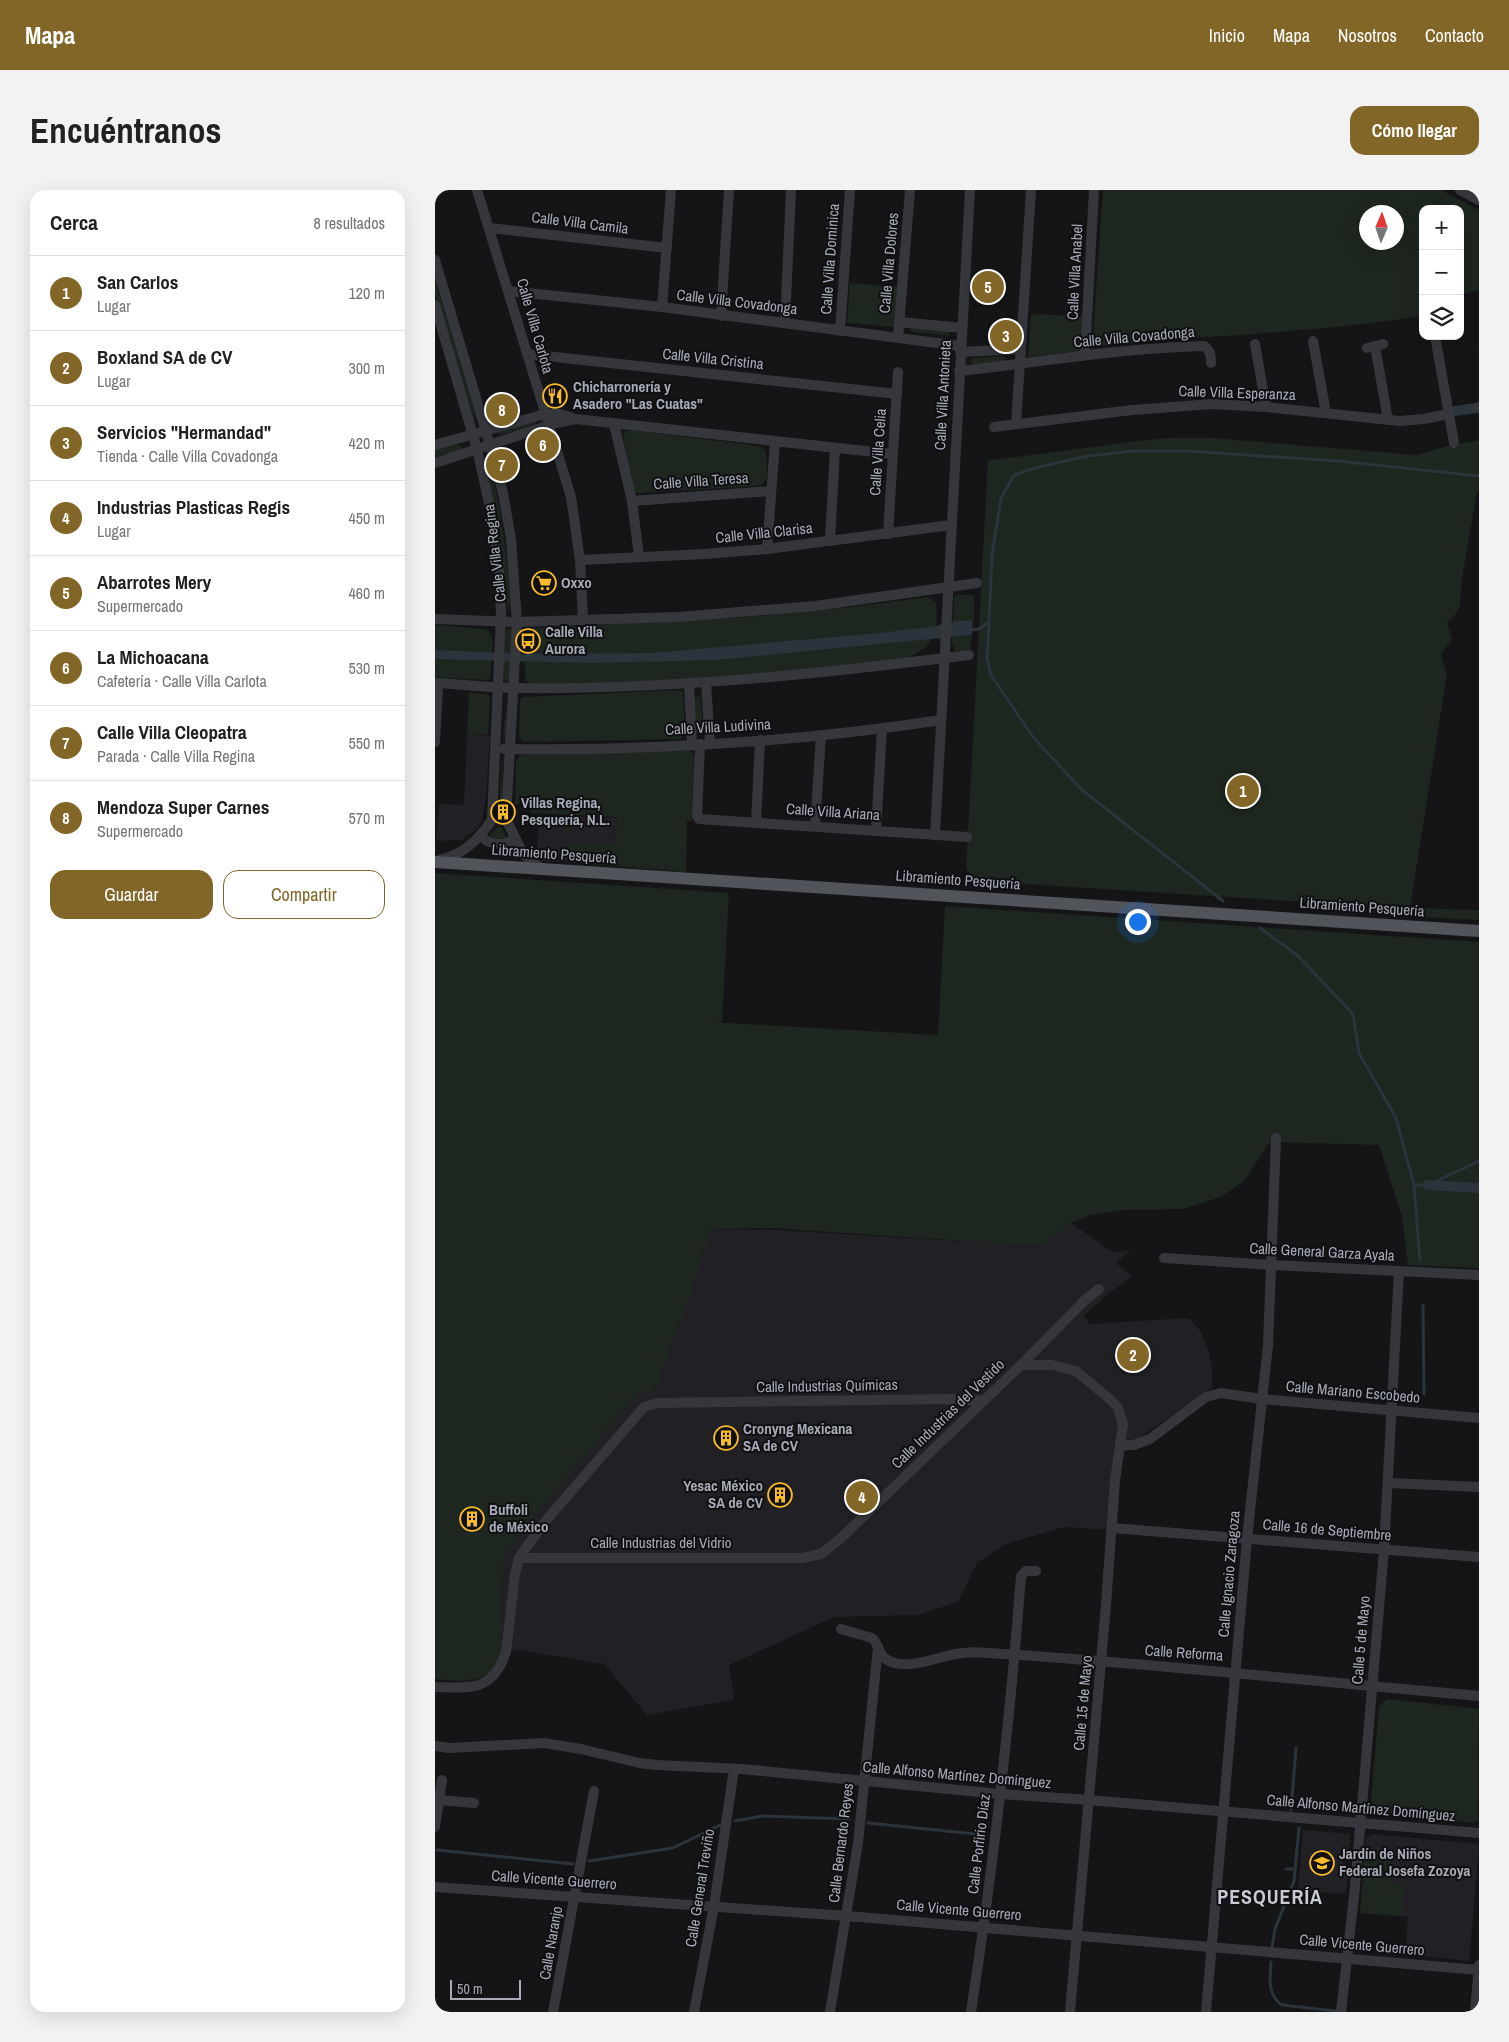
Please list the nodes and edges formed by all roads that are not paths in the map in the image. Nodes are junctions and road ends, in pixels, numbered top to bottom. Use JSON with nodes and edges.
{"nodes":[{"id":1,"x":477,"y":190,"type":"edge"},
{"id":2,"x":671,"y":190,"type":"edge"},
{"id":3,"x":729,"y":190,"type":"edge"},
{"id":4,"x":791,"y":190,"type":"edge"},
{"id":5,"x":850,"y":190,"type":"edge"},
{"id":6,"x":910,"y":190,"type":"edge"},
{"id":7,"x":970,"y":190,"type":"edge"},
{"id":8,"x":1031,"y":190,"type":"edge"},
{"id":9,"x":1094,"y":190,"type":"edge"},
{"id":10,"x":1460,"y":190,"type":"edge"},
{"id":11,"x":1479,"y":200,"type":"edge"},
{"id":12,"x":490,"y":228,"type":"junction"},
{"id":13,"x":667,"y":248,"type":"junction"},
{"id":14,"x":435,"y":260,"type":"edge"},
{"id":15,"x":509,"y":291,"type":"junction"},
{"id":16,"x":435,"y":305,"type":"edge"},
{"id":17,"x":662,"y":307,"type":"junction"},
{"id":18,"x":721,"y":316,"type":"junction"},
{"id":19,"x":899,"y":322,"type":"junction"},
{"id":20,"x":785,"y":323,"type":"junction"},
{"id":21,"x":961,"y":328,"type":"junction"},
{"id":22,"x":840,"y":330,"type":"junction"},
{"id":23,"x":897,"y":338,"type":"junction"},
{"id":24,"x":1436,"y":340,"type":"edge"},
{"id":25,"x":1313,"y":341,"type":"dead end"},
{"id":26,"x":1255,"y":344,"type":"dead end"},
{"id":27,"x":1375,"y":346,"type":"dead end"},
{"id":28,"x":960,"y":349,"type":"junction"},
{"id":29,"x":1021,"y":349,"type":"junction"},
{"id":30,"x":527,"y":354,"type":"junction"},
{"id":31,"x":1085,"y":355,"type":"junction"},
{"id":32,"x":1211,"y":363,"type":"dead end"},
{"id":33,"x":1021,"y":364,"type":"junction"},
{"id":34,"x":959,"y":371,"type":"junction"},
{"id":35,"x":898,"y":372,"type":"dead end"},
{"id":36,"x":897,"y":394,"type":"junction"},
{"id":37,"x":1267,"y":407,"type":"junction"},
{"id":38,"x":1326,"y":413,"type":"junction"},
{"id":39,"x":545,"y":414,"type":"junction"},
{"id":40,"x":1448,"y":414,"type":"junction"},
{"id":41,"x":576,"y":419,"type":"junction"},
{"id":42,"x":1388,"y":420,"type":"junction"},
{"id":43,"x":614,"y":424,"type":"junction"},
{"id":44,"x":1016,"y":424,"type":"junction"},
{"id":45,"x":549,"y":426,"type":"junction"},
{"id":46,"x":994,"y":427,"type":"dead end"},
{"id":47,"x":486,"y":431,"type":"junction"},
{"id":48,"x":473,"y":434,"type":"junction"},
{"id":49,"x":775,"y":442,"type":"junction"},
{"id":50,"x":1454,"y":443,"type":"dead end"},
{"id":51,"x":435,"y":445,"type":"edge"},
{"id":52,"x":490,"y":445,"type":"junction"},
{"id":53,"x":835,"y":449,"type":"junction"},
{"id":54,"x":477,"y":450,"type":"junction"},
{"id":55,"x":892,"y":454,"type":"junction"},
{"id":56,"x":435,"y":464,"type":"edge"},
{"id":57,"x":771,"y":491,"type":"junction"},
{"id":58,"x":632,"y":501,"type":"junction"},
{"id":59,"x":951,"y":526,"type":"junction"},
{"id":60,"x":888,"y":534,"type":"junction"},
{"id":61,"x":830,"y":541,"type":"junction"},
{"id":62,"x":767,"y":549,"type":"junction"},
{"id":63,"x":639,"y":556,"type":"junction"},
{"id":64,"x":580,"y":560,"type":"junction"},
{"id":65,"x":977,"y":583,"type":"dead end"},
{"id":66,"x":948,"y":590,"type":"junction"},
{"id":67,"x":435,"y":619,"type":"edge"},
{"id":68,"x":583,"y":620,"type":"junction"},
{"id":69,"x":509,"y":622,"type":"junction"},
{"id":70,"x":969,"y":655,"type":"dead end"},
{"id":71,"x":944,"y":657,"type":"junction"},
{"id":72,"x":706,"y":683,"type":"junction"},
{"id":73,"x":689,"y":684,"type":"junction"},
{"id":74,"x":438,"y":685,"type":"edge"},
{"id":75,"x":506,"y":688,"type":"junction"},
{"id":76,"x":941,"y":720,"type":"junction"},
{"id":77,"x":882,"y":729,"type":"junction"},
{"id":78,"x":821,"y":736,"type":"junction"},
{"id":79,"x":760,"y":740,"type":"junction"},
{"id":80,"x":435,"y":742,"type":"edge"},
{"id":81,"x":701,"y":744,"type":"junction"},
{"id":82,"x":496,"y":749,"type":"junction"},
{"id":83,"x":510,"y":749,"type":"junction"},
{"id":84,"x":756,"y":822,"type":"junction"},
{"id":85,"x":815,"y":826,"type":"junction"},
{"id":86,"x":876,"y":830,"type":"junction"},
{"id":87,"x":484,"y":831,"type":"junction"},
{"id":88,"x":512,"y":833,"type":"junction"},
{"id":89,"x":935,"y":835,"type":"junction"},
{"id":90,"x":967,"y":837,"type":"dead end"},
{"id":91,"x":469,"y":846,"type":"junction"},
{"id":92,"x":522,"y":852,"type":"junction"},
{"id":93,"x":435,"y":862,"type":"edge"},
{"id":94,"x":483,"y":866,"type":"junction"},
{"id":95,"x":505,"y":867,"type":"junction"},
{"id":96,"x":543,"y":870,"type":"junction"},
{"id":97,"x":1479,"y":931,"type":"edge"},
{"id":98,"x":1276,"y":1138,"type":"dead end"},
{"id":99,"x":1164,"y":1258,"type":"dead end"},
{"id":100,"x":1272,"y":1265,"type":"junction"},
{"id":101,"x":1399,"y":1271,"type":"junction"},
{"id":102,"x":1479,"y":1275,"type":"edge"},
{"id":103,"x":1099,"y":1289,"type":"dead end"},
{"id":104,"x":1021,"y":1365,"type":"junction"},
{"id":105,"x":1261,"y":1399,"type":"junction"},
{"id":106,"x":1111,"y":1400,"type":"joint"},
{"id":107,"x":983,"y":1401,"type":"junction"},
{"id":108,"x":1392,"y":1411,"type":"junction"},
{"id":109,"x":1479,"y":1418,"type":"edge"},
{"id":110,"x":1121,"y":1446,"type":"junction"},
{"id":111,"x":1389,"y":1482,"type":"junction"},
{"id":112,"x":1479,"y":1487,"type":"edge"},
{"id":113,"x":1113,"y":1528,"type":"junction"},
{"id":114,"x":1247,"y":1538,"type":"junction"},
{"id":115,"x":1384,"y":1550,"type":"junction"},
{"id":116,"x":1479,"y":1557,"type":"edge"},
{"id":117,"x":519,"y":1558,"type":"junction"},
{"id":118,"x":802,"y":1558,"type":"joint"},
{"id":119,"x":1036,"y":1570,"type":"dead end"},
{"id":120,"x":841,"y":1629,"type":"dead end"},
{"id":121,"x":878,"y":1646,"type":"junction"},
{"id":122,"x":1015,"y":1655,"type":"junction"},
{"id":123,"x":1102,"y":1662,"type":"junction"},
{"id":124,"x":1236,"y":1672,"type":"junction"},
{"id":125,"x":435,"y":1687,"type":"edge"},
{"id":126,"x":1372,"y":1687,"type":"junction"},
{"id":127,"x":1479,"y":1696,"type":"edge"},
{"id":128,"x":435,"y":1746,"type":"edge"},
{"id":129,"x":734,"y":1769,"type":"junction"},
{"id":130,"x":443,"y":1780,"type":"dead end"},
{"id":131,"x":864,"y":1782,"type":"junction"},
{"id":132,"x":594,"y":1791,"type":"dead end"},
{"id":133,"x":1000,"y":1794,"type":"junction"},
{"id":134,"x":439,"y":1800,"type":"junction"},
{"id":135,"x":1088,"y":1800,"type":"junction"},
{"id":136,"x":474,"y":1803,"type":"dead end"},
{"id":137,"x":1223,"y":1811,"type":"junction"},
{"id":138,"x":1361,"y":1822,"type":"junction"},
{"id":139,"x":435,"y":1827,"type":"edge"},
{"id":140,"x":1479,"y":1833,"type":"edge"},
{"id":141,"x":435,"y":1887,"type":"edge"},
{"id":142,"x":574,"y":1897,"type":"junction"},
{"id":143,"x":714,"y":1906,"type":"junction"},
{"id":144,"x":847,"y":1916,"type":"junction"},
{"id":145,"x":984,"y":1927,"type":"junction"},
{"id":146,"x":1077,"y":1936,"type":"junction"},
{"id":147,"x":1212,"y":1948,"type":"junction"},
{"id":148,"x":1347,"y":1959,"type":"junction"},
{"id":149,"x":1479,"y":1964,"type":"edge"},
{"id":150,"x":1479,"y":1970,"type":"edge"},
{"id":151,"x":553,"y":2012,"type":"edge"},
{"id":152,"x":694,"y":2012,"type":"edge"},
{"id":153,"x":830,"y":2012,"type":"edge"},
{"id":154,"x":971,"y":2012,"type":"edge"},
{"id":155,"x":1070,"y":2012,"type":"edge"},
{"id":156,"x":1206,"y":2012,"type":"edge"},
{"id":157,"x":1341,"y":2012,"type":"edge"},
{"id":158,"x":1475,"y":2012,"type":"edge"}],
"edges":[{"from":1,"to":12,"type":"street","name":"Calle Villa Carlota"},
{"from":2,"to":13,"type":"street"},
{"from":3,"to":18,"type":"street"},
{"from":4,"to":20,"type":"street"},
{"from":5,"to":22,"type":"street","name":"Calle Villa Dominica"},
{"from":6,"to":19,"type":"street","name":"Calle Villa Dolores"},
{"from":7,"to":21,"type":"street","name":"Calle Villa Antonieta"},
{"from":8,"to":29,"type":"street"},
{"from":9,"to":31,"type":"street","name":"Calle Villa Anabel"},
{"from":10,"to":11,"type":"street"},
{"from":12,"to":13,"type":"street","name":"Calle Villa Camila"},
{"from":12,"to":15,"type":"street","name":"Calle Villa Carlota"},
{"from":13,"to":17,"type":"street"},
{"from":14,"to":47,"type":"street","name":"Calle Villa Regina"},
{"from":15,"to":17,"type":"street","name":"Calle Villa Covadonga"},
{"from":15,"to":30,"type":"street","name":"Calle Villa Carlota"},
{"from":16,"to":48,"type":"street","name":"Calle Villa Regina"},
{"from":17,"to":18,"type":"street","name":"Calle Villa Covadonga"},
{"from":18,"to":20,"type":"street","name":"Calle Villa Covadonga"},
{"from":19,"to":21,"type":"street"},
{"from":19,"to":23,"type":"street","name":"Calle Villa Dolores"},
{"from":20,"to":22,"type":"street","name":"Calle Villa Covadonga"},
{"from":21,"to":28,"type":"street","name":"Calle Villa Antonieta"},
{"from":22,"to":23,"type":"street","name":"Calle Villa Covadonga"},
{"from":23,"to":28,"type":"street","name":"Calle Villa Covadonga"},
{"from":24,"to":40,"type":"street"},
{"from":25,"to":38,"type":"street"},
{"from":26,"to":37,"type":"street"},
{"from":27,"to":42,"type":"street"},
{"from":28,"to":29,"type":"street","name":"Calle Villa Covadonga"},
{"from":28,"to":34,"type":"street","name":"Calle Villa Antonieta"},
{"from":29,"to":33,"type":"street"},
{"from":30,"to":36,"type":"street","name":"Calle Villa Cristina"},
{"from":30,"to":39,"type":"street","name":"Calle Villa Carlota"},
{"from":31,"to":32,"type":"street","name":"Calle Villa Covadonga"},
{"from":31,"to":33,"type":"street","name":"Calle Villa Covadonga"},
{"from":33,"to":34,"type":"street","name":"Calle Villa Covadonga"},
{"from":33,"to":44,"type":"street"},
{"from":34,"to":59,"type":"street","name":"Calle Villa Antonieta"},
{"from":35,"to":36,"type":"street","name":"Calle Villa Celia"},
{"from":36,"to":55,"type":"street","name":"Calle Villa Celia"},
{"from":37,"to":38,"type":"street","name":"Calle Villa Esperanza"},
{"from":37,"to":44,"type":"street","name":"Calle Villa Esperanza"},
{"from":38,"to":42,"type":"street","name":"Calle Villa Esperanza"},
{"from":39,"to":41,"type":"street"},
{"from":39,"to":45,"type":"street","name":"Calle Villa Carlota"},
{"from":39,"to":47,"type":"street"},
{"from":40,"to":42,"type":"street","name":"Calle Villa Esperanza"},
{"from":40,"to":50,"type":"street"},
{"from":41,"to":43,"type":"street"},
{"from":41,"to":45,"type":"street"},
{"from":43,"to":49,"type":"street"},
{"from":43,"to":58,"type":"street"},
{"from":44,"to":46,"type":"street","name":"Calle Villa Esperanza"},
{"from":45,"to":52,"type":"street"},
{"from":45,"to":64,"type":"street","name":"Calle Villa Carlota"},
{"from":47,"to":48,"type":"street"},
{"from":47,"to":52,"type":"street","name":"Calle Villa Regina"},
{"from":48,"to":51,"type":"street"},
{"from":48,"to":54,"type":"street","name":"Calle Villa Regina"},
{"from":49,"to":53,"type":"street"},
{"from":49,"to":57,"type":"street"},
{"from":52,"to":54,"type":"street"},
{"from":52,"to":69,"type":"street","name":"Calle Villa Regina"},
{"from":53,"to":55,"type":"street"},
{"from":53,"to":61,"type":"street"},
{"from":54,"to":56,"type":"street"},
{"from":54,"to":69,"type":"street","name":"Calle Villa Regina"},
{"from":55,"to":60,"type":"street","name":"Calle Villa Celia"},
{"from":57,"to":58,"type":"street","name":"Calle Villa Teresa"},
{"from":57,"to":62,"type":"street"},
{"from":58,"to":63,"type":"street"},
{"from":59,"to":60,"type":"street","name":"Calle Villa Clarisa"},
{"from":59,"to":66,"type":"street","name":"Calle Villa Antonieta"},
{"from":60,"to":61,"type":"street","name":"Calle Villa Clarisa"},
{"from":61,"to":62,"type":"street","name":"Calle Villa Clarisa"},
{"from":62,"to":63,"type":"street","name":"Calle Villa Clarisa"},
{"from":63,"to":64,"type":"street","name":"Calle Villa Clarisa"},
{"from":64,"to":68,"type":"street","name":"Calle Villa Carlota"},
{"from":65,"to":66,"type":"street"},
{"from":66,"to":68,"type":"street"},
{"from":66,"to":71,"type":"street","name":"Calle Villa Antonieta"},
{"from":67,"to":69,"type":"street"},
{"from":68,"to":69,"type":"street"},
{"from":69,"to":75,"type":"street","name":"Calle Villa Regina"},
{"from":69,"to":75,"type":"street","name":"Calle Villa Regina"},
{"from":70,"to":71,"type":"street"},
{"from":71,"to":72,"type":"street"},
{"from":71,"to":76,"type":"street"},
{"from":72,"to":73,"type":"street"},
{"from":72,"to":81,"type":"street"},
{"from":73,"to":75,"type":"street"},
{"from":73,"to":81,"type":"street"},
{"from":74,"to":75,"type":"street"},
{"from":74,"to":80,"type":"street"},
{"from":75,"to":82,"type":"street"},
{"from":75,"to":83,"type":"street"},
{"from":76,"to":77,"type":"street","name":"Calle Villa Ludivina"},
{"from":76,"to":89,"type":"street"},
{"from":77,"to":78,"type":"street","name":"Calle Villa Ludivina"},
{"from":77,"to":86,"type":"street"},
{"from":78,"to":79,"type":"street","name":"Calle Villa Ludivina"},
{"from":78,"to":85,"type":"street"},
{"from":79,"to":81,"type":"street","name":"Calle Villa Ludivina"},
{"from":79,"to":84,"type":"street"},
{"from":81,"to":83,"type":"street","name":"Calle Villa Ludivina"},
{"from":81,"to":84,"type":"street","name":"Calle Villa Ariana"},
{"from":82,"to":83,"type":"street","name":"Calle Villa Ludivina"},
{"from":82,"to":87,"type":"street"},
{"from":83,"to":88,"type":"street"},
{"from":84,"to":85,"type":"street","name":"Calle Villa Ariana"},
{"from":85,"to":86,"type":"street","name":"Calle Villa Ariana"},
{"from":86,"to":89,"type":"street","name":"Calle Villa Ariana"},
{"from":87,"to":88,"type":"street"},
{"from":87,"to":88,"type":"street"},
{"from":87,"to":91,"type":"street"},
{"from":88,"to":92,"type":"street"},
{"from":89,"to":90,"type":"street","name":"Calle Villa Ariana"},
{"from":91,"to":93,"type":"street"},
{"from":91,"to":94,"type":"street"},
{"from":92,"to":95,"type":"street"},
{"from":92,"to":96,"type":"street"},
{"from":93,"to":94,"type":"main road","name":"Libramiento Pesquería"},
{"from":94,"to":95,"type":"main road","name":"Libramiento Pesquería"},
{"from":95,"to":96,"type":"main road","name":"Libramiento Pesquería"},
{"from":96,"to":97,"type":"main road","name":"Libramiento Pesquería"},
{"from":98,"to":100,"type":"street","name":"Calle Ignacio Zaragoza"},
{"from":99,"to":100,"type":"street","name":"Calle General Garza Ayala"},
{"from":100,"to":101,"type":"street","name":"Calle General Garza Ayala"},
{"from":100,"to":105,"type":"street","name":"Calle Ignacio Zaragoza"},
{"from":101,"to":102,"type":"street","name":"Calle General Garza Ayala"},
{"from":101,"to":108,"type":"street","name":"Calle 5 de Mayo"},
{"from":103,"to":104,"type":"street","name":"Calle Industrias del Vestido"},
{"from":104,"to":106,"type":"street","name":"Calle Industrias del Vestido"},
{"from":104,"to":107,"type":"street","name":"Calle Industrias del Vestido"},
{"from":105,"to":108,"type":"street","name":"Calle Mariano Escobedo"},
{"from":105,"to":110,"type":"street","name":"Calle Mariano Escobedo"},
{"from":105,"to":114,"type":"street","name":"Calle Ignacio Zaragoza"},
{"from":106,"to":110,"type":"street","name":"Calle 15 de Mayo"},
{"from":107,"to":117,"type":"street","name":"Calle Industrias Químicas"},
{"from":107,"to":118,"type":"street","name":"Calle Industrias del Vestido"},
{"from":108,"to":109,"type":"street","name":"Calle Mariano Escobedo"},
{"from":108,"to":111,"type":"street","name":"Calle 5 de Mayo"},
{"from":110,"to":113,"type":"street","name":"Calle 15 de Mayo"},
{"from":111,"to":112,"type":"street"},
{"from":111,"to":115,"type":"street","name":"Calle 5 de Mayo"},
{"from":113,"to":114,"type":"street","name":"Calle 16 de Septiembre"},
{"from":113,"to":123,"type":"street","name":"Calle 15 de Mayo"},
{"from":114,"to":115,"type":"street","name":"Calle 16 de Septiembre"},
{"from":114,"to":124,"type":"street","name":"Calle Ignacio Zaragoza"},
{"from":115,"to":116,"type":"street","name":"Calle 16 de Septiembre"},
{"from":115,"to":126,"type":"street","name":"Calle 5 de Mayo"},
{"from":117,"to":118,"type":"street","name":"Calle Industrias del Vidrio"},
{"from":117,"to":125,"type":"street"},
{"from":119,"to":122,"type":"street","name":"Calle Porfirio Díaz"},
{"from":120,"to":121,"type":"street"},
{"from":121,"to":122,"type":"street","name":"Calle Reforma"},
{"from":121,"to":131,"type":"street","name":"Calle Bernardo Reyes"},
{"from":122,"to":123,"type":"street","name":"Calle Reforma"},
{"from":122,"to":133,"type":"street","name":"Calle Porfirio Díaz"},
{"from":123,"to":124,"type":"street","name":"Calle Reforma"},
{"from":123,"to":135,"type":"street","name":"Calle 15 de Mayo"},
{"from":124,"to":126,"type":"street","name":"Calle Reforma"},
{"from":124,"to":137,"type":"street","name":"Calle Ignacio Zaragoza"},
{"from":126,"to":127,"type":"street","name":"Calle Reforma"},
{"from":126,"to":138,"type":"street","name":"Calle 5 de Mayo"},
{"from":128,"to":129,"type":"street","name":"Calle Alfonso Martínez Domínguez"},
{"from":129,"to":131,"type":"street","name":"Calle Alfonso Martínez Domínguez"},
{"from":129,"to":143,"type":"street","name":"Calle General Treviño"},
{"from":130,"to":134,"type":"street"},
{"from":131,"to":133,"type":"street","name":"Calle Alfonso Martínez Domínguez"},
{"from":131,"to":144,"type":"street","name":"Calle Bernardo Reyes"},
{"from":132,"to":142,"type":"street","name":"Calle Naranjo"},
{"from":133,"to":135,"type":"street","name":"Calle Alfonso Martínez Domínguez"},
{"from":133,"to":145,"type":"street","name":"Calle Porfirio Díaz"},
{"from":134,"to":136,"type":"street"},
{"from":134,"to":139,"type":"street"},
{"from":135,"to":137,"type":"street","name":"Calle Alfonso Martínez Domínguez"},
{"from":135,"to":146,"type":"street","name":"Calle 15 de Mayo"},
{"from":137,"to":138,"type":"street","name":"Calle Alfonso Martínez Domínguez"},
{"from":137,"to":147,"type":"street","name":"Calle Ignacio Zaragoza"},
{"from":138,"to":140,"type":"street","name":"Calle Alfonso Martínez Domínguez"},
{"from":138,"to":148,"type":"street","name":"Calle 5 de Mayo"},
{"from":141,"to":142,"type":"street","name":"Calle Vicente Guerrero"},
{"from":142,"to":143,"type":"street","name":"Calle Vicente Guerrero"},
{"from":142,"to":151,"type":"street","name":"Calle Naranjo"},
{"from":143,"to":144,"type":"street","name":"Calle Vicente Guerrero"},
{"from":143,"to":152,"type":"street","name":"Calle General Treviño"},
{"from":144,"to":145,"type":"street","name":"Calle Vicente Guerrero"},
{"from":144,"to":153,"type":"street","name":"Calle Bernardo Reyes"},
{"from":145,"to":146,"type":"street","name":"Calle Vicente Guerrero"},
{"from":145,"to":154,"type":"street","name":"Calle Porfirio Díaz"},
{"from":146,"to":147,"type":"street","name":"Calle Vicente Guerrero"},
{"from":146,"to":155,"type":"street","name":"Calle 15 de Mayo"},
{"from":147,"to":148,"type":"street","name":"Calle Vicente Guerrero"},
{"from":147,"to":156,"type":"street","name":"Calle Ignacio Zaragoza"},
{"from":148,"to":150,"type":"street","name":"Calle Vicente Guerrero"},
{"from":148,"to":157,"type":"street","name":"Calle 5 de Mayo"},
{"from":149,"to":150,"type":"street"},
{"from":150,"to":158,"type":"street"}]}
